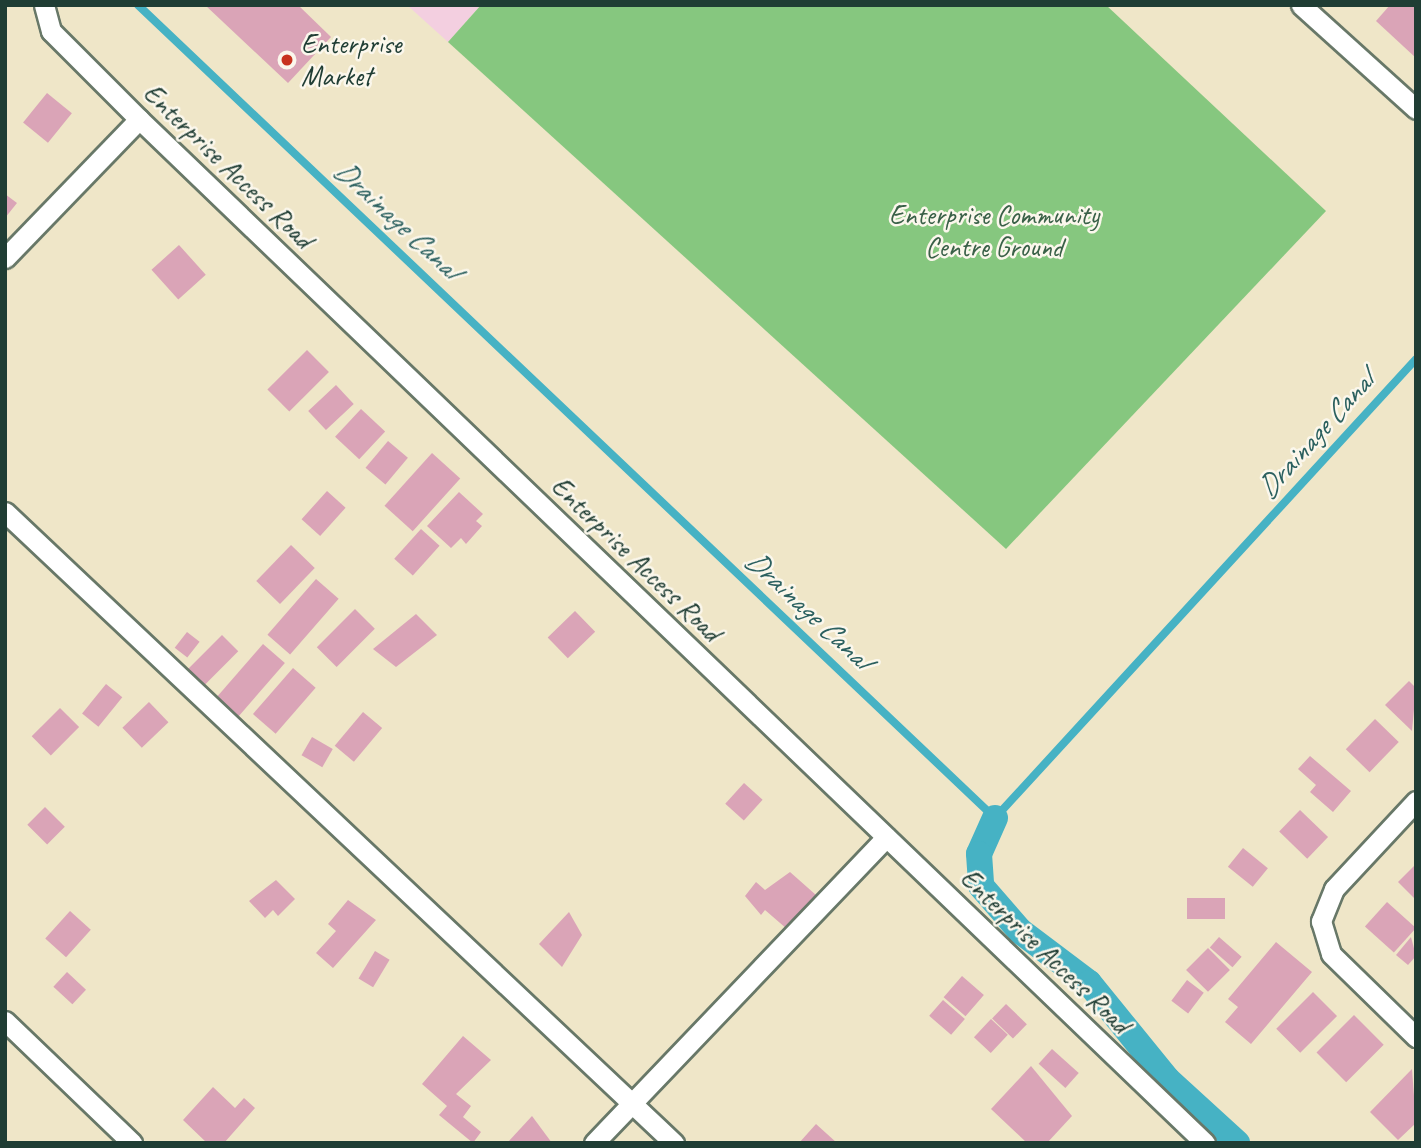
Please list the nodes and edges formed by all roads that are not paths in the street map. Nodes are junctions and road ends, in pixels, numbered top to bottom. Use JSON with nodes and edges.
{"nodes":[{"id":1,"x":44,"y":5,"type":"edge"},
{"id":2,"x":1301,"y":5,"type":"edge"},
{"id":3,"x":1414,"y":104,"type":"edge"},
{"id":4,"x":139,"y":119,"type":"junction"},
{"id":5,"x":5,"y":258,"type":"edge"},
{"id":6,"x":5,"y":512,"type":"edge"},
{"id":7,"x":1416,"y":801,"type":"edge"},
{"id":8,"x":886,"y":837,"type":"junction"},
{"id":9,"x":5,"y":1021,"type":"edge"},
{"id":10,"x":1416,"y":1037,"type":"edge"},
{"id":11,"x":632,"y":1104,"type":"junction"},
{"id":12,"x":132,"y":1143,"type":"edge"},
{"id":13,"x":594,"y":1143,"type":"edge"},
{"id":14,"x":674,"y":1143,"type":"edge"},
{"id":15,"x":1205,"y":1143,"type":"edge"}],
"edges":[{"from":1,"to":4,"type":"street","name":"Enterprise Access Road"},
{"from":2,"to":3,"type":"street"},
{"from":4,"to":5,"type":"street"},
{"from":4,"to":8,"type":"street","name":"Enterprise Access Road"},
{"from":6,"to":11,"type":"street"},
{"from":7,"to":10,"type":"street"},
{"from":8,"to":11,"type":"street"},
{"from":8,"to":15,"type":"street","name":"Enterprise Access Road"},
{"from":9,"to":12,"type":"street"},
{"from":11,"to":13,"type":"street"},
{"from":11,"to":14,"type":"street"}]}
